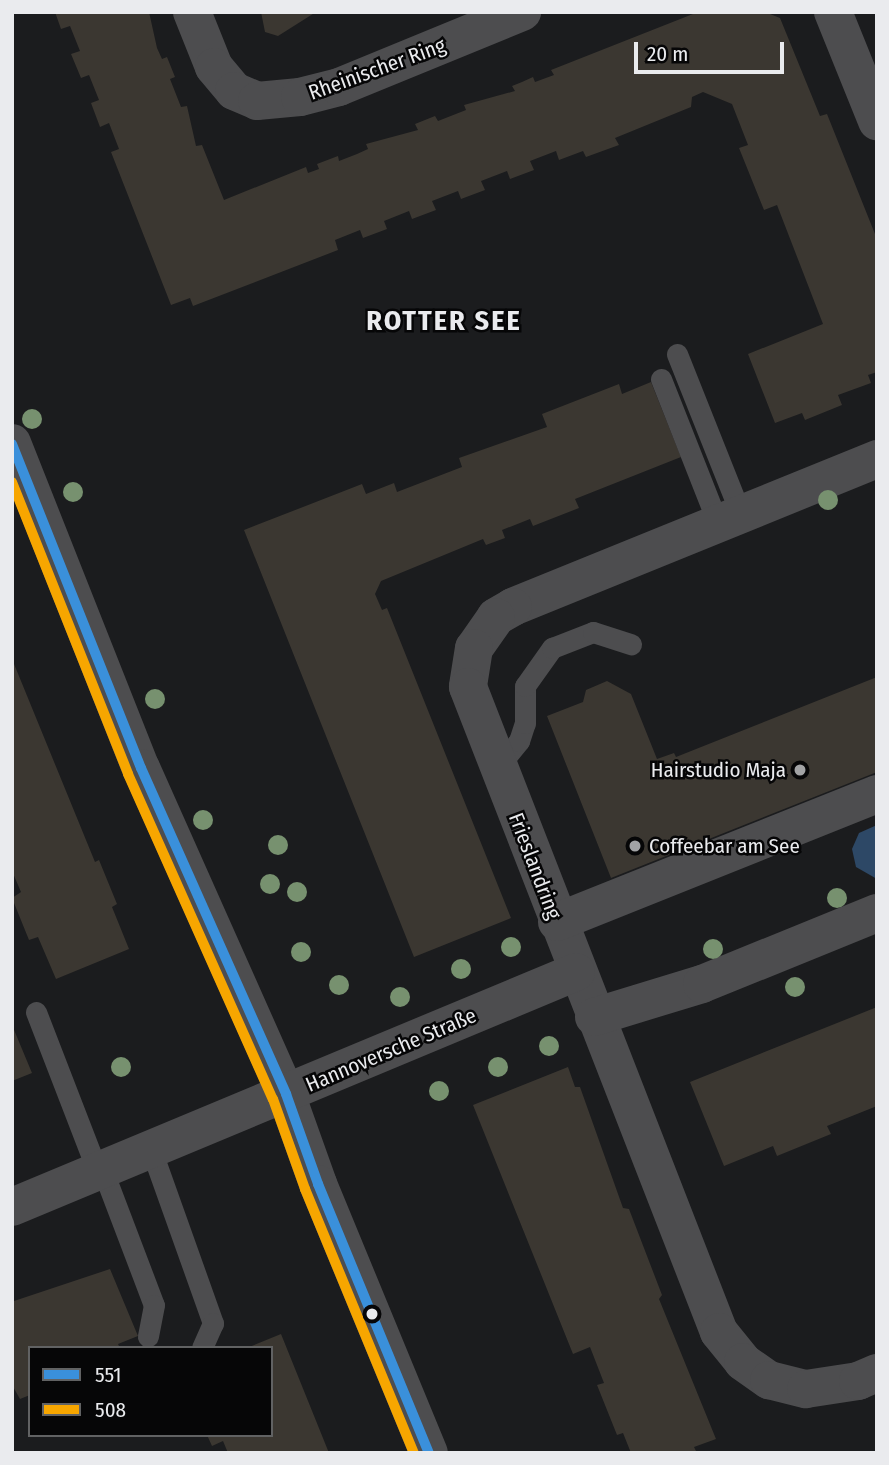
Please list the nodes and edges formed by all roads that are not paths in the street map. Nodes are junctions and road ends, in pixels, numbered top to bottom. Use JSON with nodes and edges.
{"nodes":[{"id":1,"x":192,"y":12,"type":"edge"},
{"id":2,"x":522,"y":12,"type":"edge"},
{"id":3,"x":833,"y":12,"type":"edge"},
{"id":4,"x":877,"y":121,"type":"edge"},
{"id":5,"x":677,"y":354,"type":"dead end"},
{"id":6,"x":661,"y":379,"type":"dead end"},
{"id":7,"x":12,"y":443,"type":"edge"},
{"id":8,"x":877,"y":459,"type":"edge"},
{"id":9,"x":729,"y":517,"type":"junction"},
{"id":10,"x":631,"y":643,"type":"dead end"},
{"id":11,"x":497,"y":768,"type":"junction"},
{"id":12,"x":877,"y":794,"type":"edge"},
{"id":13,"x":877,"y":913,"type":"edge"},
{"id":14,"x":557,"y":922,"type":"junction"},
{"id":15,"x":576,"y":972,"type":"junction"},
{"id":16,"x":36,"y":1012,"type":"dead end"},
{"id":17,"x":594,"y":1017,"type":"junction"},
{"id":18,"x":286,"y":1094,"type":"junction"},
{"id":19,"x":152,"y":1152,"type":"junction"},
{"id":20,"x":100,"y":1172,"type":"junction"},
{"id":21,"x":12,"y":1207,"type":"edge"},
{"id":22,"x":148,"y":1336,"type":"dead end"},
{"id":23,"x":203,"y":1346,"type":"edge"},
{"id":24,"x":877,"y":1373,"type":"edge"},
{"id":25,"x":429,"y":1453,"type":"edge"}],
"edges":[{"from":1,"to":2,"type":"street","name":"Rheinischer Ring"},
{"from":3,"to":4,"type":"street"},
{"from":5,"to":9,"type":"lane"},
{"from":6,"to":9,"type":"lane"},
{"from":7,"to":18,"type":"street"},
{"from":8,"to":9,"type":"street","name":"Frieslandring"},
{"from":9,"to":11,"type":"street","name":"Frieslandring"},
{"from":10,"to":11,"type":"lane"},
{"from":11,"to":14,"type":"street","name":"Frieslandring"},
{"from":12,"to":14,"type":"street"},
{"from":13,"to":17,"type":"street"},
{"from":14,"to":15,"type":"street","name":"Frieslandring"},
{"from":15,"to":17,"type":"street","name":"Frieslandring"},
{"from":15,"to":18,"type":"street","name":"Hannoversche Straße"},
{"from":16,"to":20,"type":"lane"},
{"from":17,"to":24,"type":"street","name":"Frieslandring"},
{"from":18,"to":19,"type":"street","name":"Hannoversche Straße"},
{"from":18,"to":25,"type":"street"},
{"from":19,"to":20,"type":"street","name":"Hannoversche Straße"},
{"from":19,"to":23,"type":"lane"},
{"from":20,"to":21,"type":"street","name":"Hannoversche Straße"},
{"from":20,"to":22,"type":"lane"}]}
